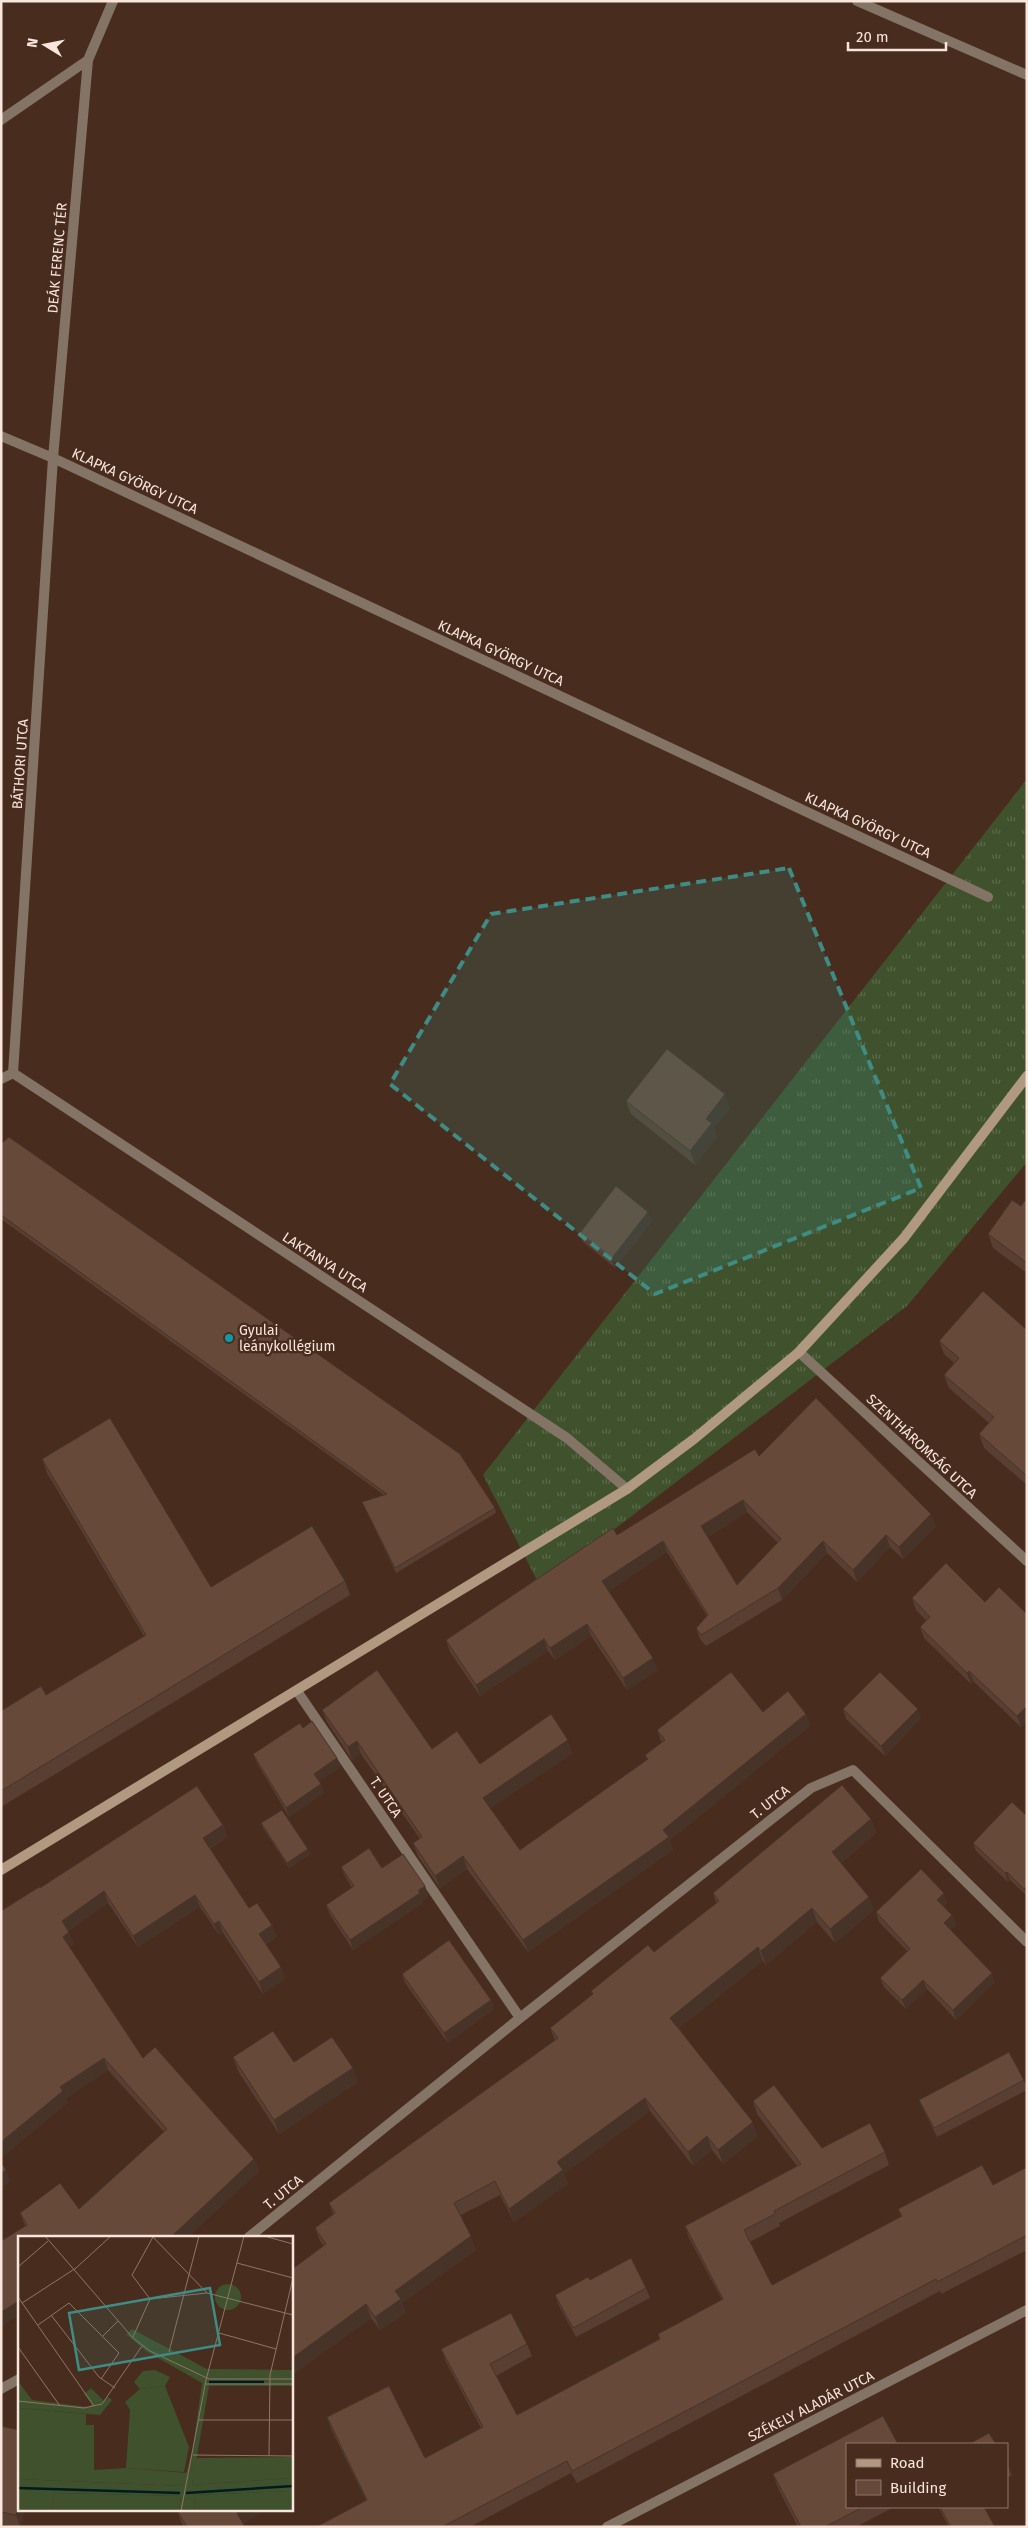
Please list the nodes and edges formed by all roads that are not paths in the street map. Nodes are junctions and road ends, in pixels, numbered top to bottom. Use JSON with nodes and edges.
{"nodes":[{"id":1,"x":114,"y":1,"type":"edge"},
{"id":2,"x":856,"y":1,"type":"edge"},
{"id":3,"x":88,"y":60,"type":"junction"},
{"id":4,"x":1027,"y":75,"type":"edge"},
{"id":5,"x":1,"y":120,"type":"edge"},
{"id":6,"x":1,"y":436,"type":"edge"},
{"id":7,"x":54,"y":458,"type":"junction"},
{"id":8,"x":988,"y":897,"type":"dead end"},
{"id":9,"x":13,"y":1072,"type":"junction"},
{"id":10,"x":1027,"y":1076,"type":"edge"},
{"id":11,"x":1,"y":1079,"type":"edge"},
{"id":12,"x":799,"y":1352,"type":"junction"},
{"id":13,"x":627,"y":1489,"type":"junction"},
{"id":14,"x":1027,"y":1561,"type":"edge"},
{"id":15,"x":297,"y":1691,"type":"junction"},
{"id":16,"x":1,"y":1870,"type":"edge"},
{"id":17,"x":1027,"y":1942,"type":"edge"},
{"id":18,"x":520,"y":2018,"type":"junction"},
{"id":19,"x":250,"y":2236,"type":"edge"},
{"id":20,"x":1027,"y":2310,"type":"edge"},
{"id":21,"x":18,"y":2380,"type":"edge"},
{"id":22,"x":1,"y":2389,"type":"edge"},
{"id":23,"x":607,"y":2527,"type":"edge"}],
"edges":[{"from":1,"to":3,"type":"street","name":"DEÁK FERENC TÉR"},
{"from":2,"to":4,"type":"street"},
{"from":3,"to":5,"type":"street"},
{"from":3,"to":7,"type":"street","name":"DEÁK FERENC TÉR"},
{"from":6,"to":7,"type":"street","name":"KLAPKA GYÖRGY UTCA"},
{"from":7,"to":8,"type":"street","name":"KLAPKA GYÖRGY UTCA"},
{"from":7,"to":9,"type":"street","name":"BÁTHORI UTCA"},
{"from":9,"to":11,"type":"street"},
{"from":9,"to":13,"type":"street","name":"LAKTANYA UTCA"},
{"from":10,"to":12,"type":"street"},
{"from":12,"to":13,"type":"street"},
{"from":12,"to":14,"type":"street","name":"SZENTHÁROMSÁG UTCA"},
{"from":13,"to":15,"type":"street"},
{"from":15,"to":16,"type":"street"},
{"from":15,"to":18,"type":"street","name":"T. UTCA"},
{"from":17,"to":18,"type":"street","name":"T. UTCA"},
{"from":18,"to":19,"type":"street","name":"T. UTCA"},
{"from":20,"to":23,"type":"street","name":"SZÉKELY ALADÁR UTCA"},
{"from":21,"to":22,"type":"street"}]}
